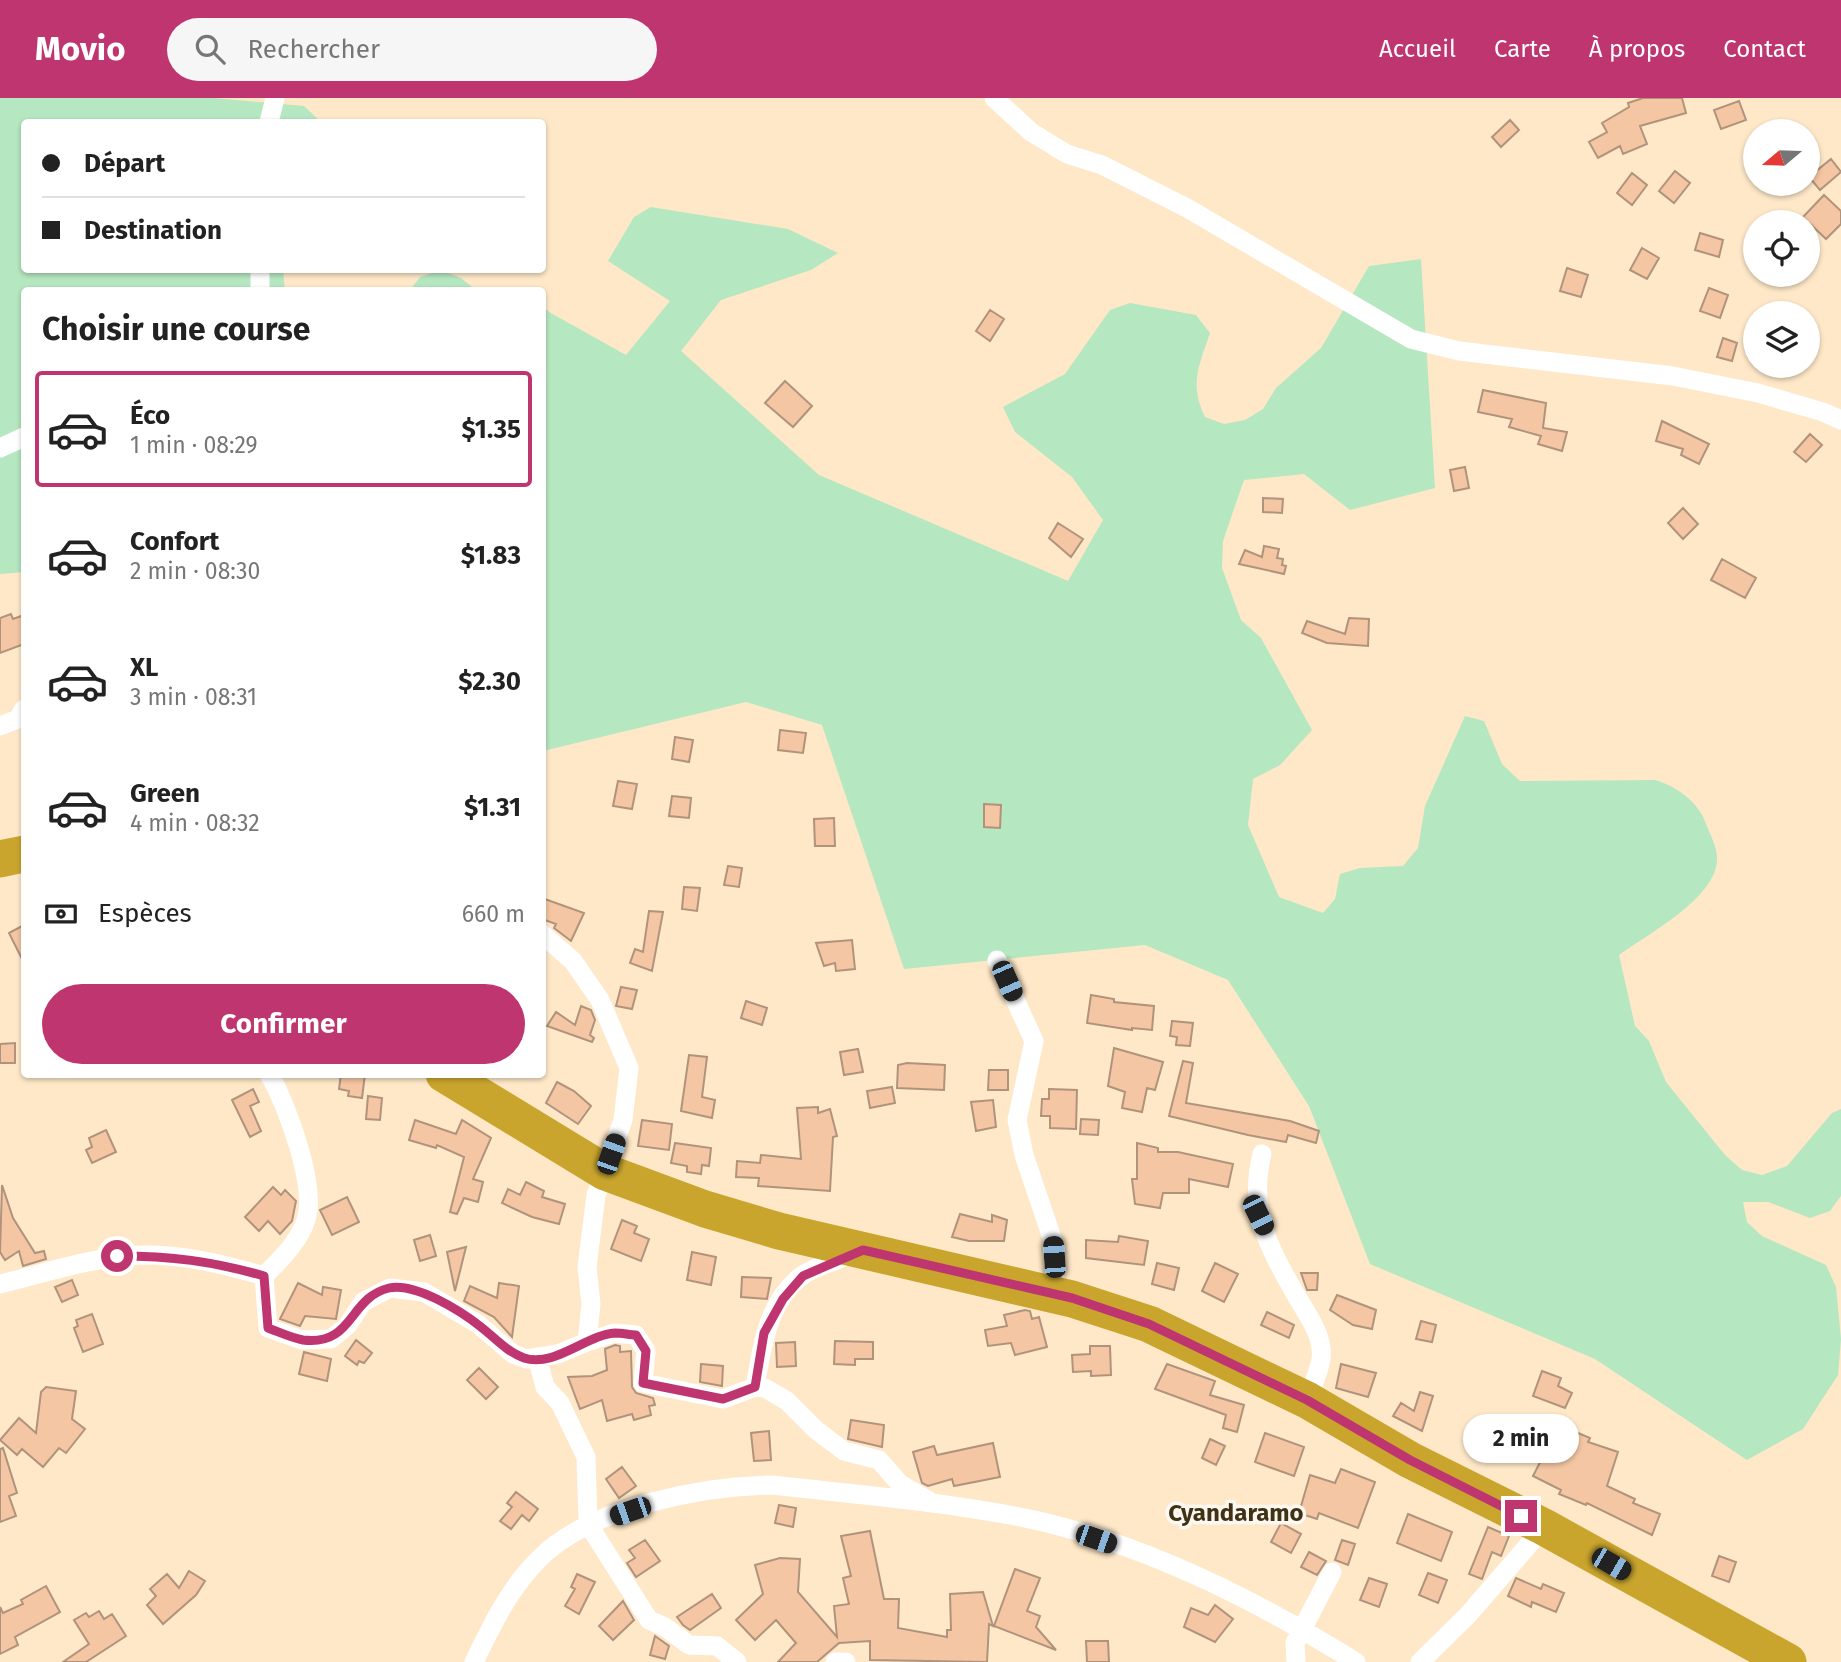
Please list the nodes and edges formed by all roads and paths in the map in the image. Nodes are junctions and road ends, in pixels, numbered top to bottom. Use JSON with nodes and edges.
{"nodes":[{"id":1,"x":275,"y":98,"type":"edge"},
{"id":2,"x":994,"y":98,"type":"edge"},
{"id":3,"x":270,"y":119,"type":"edge"},
{"id":4,"x":1841,"y":420,"type":"edge"},
{"id":5,"x":21,"y":438,"type":"edge"},
{"id":6,"x":0,"y":448,"type":"edge"},
{"id":7,"x":21,"y":714,"type":"edge"},
{"id":8,"x":0,"y":726,"type":"edge"},
{"id":9,"x":21,"y":855,"type":"edge"},
{"id":10,"x":0,"y":859,"type":"edge"},
{"id":11,"x":546,"y":937,"type":"edge"},
{"id":12,"x":997,"y":960,"type":"dead end"},
{"id":13,"x":271,"y":1078,"type":"edge"},
{"id":14,"x":451,"y":1078,"type":"edge"},
{"id":15,"x":1262,"y":1154,"type":"dead end"},
{"id":16,"x":605,"y":1172,"type":"junction"},
{"id":17,"x":863,"y":1250,"type":"junction"},
{"id":18,"x":264,"y":1276,"type":"junction"},
{"id":19,"x":0,"y":1284,"type":"edge"},
{"id":20,"x":1056,"y":1295,"type":"junction"},
{"id":21,"x":587,"y":1342,"type":"junction"},
{"id":22,"x":537,"y":1357,"type":"junction"},
{"id":23,"x":755,"y":1387,"type":"junction"},
{"id":24,"x":1307,"y":1400,"type":"junction"},
{"id":25,"x":939,"y":1506,"type":"junction"},
{"id":26,"x":588,"y":1524,"type":"junction"},
{"id":27,"x":1544,"y":1527,"type":"junction"},
{"id":28,"x":1332,"y":1572,"type":"dead end"},
{"id":29,"x":1304,"y":1629,"type":"junction"},
{"id":30,"x":474,"y":1662,"type":"edge"},
{"id":31,"x":737,"y":1662,"type":"edge"},
{"id":32,"x":835,"y":1662,"type":"edge"},
{"id":33,"x":846,"y":1662,"type":"edge"},
{"id":34,"x":1296,"y":1662,"type":"edge"},
{"id":35,"x":1356,"y":1662,"type":"edge"},
{"id":36,"x":1420,"y":1662,"type":"edge"},
{"id":37,"x":1788,"y":1662,"type":"edge"}],
"edges":[{"from":1,"to":3,"type":"street"},
{"from":2,"to":4,"type":"street"},
{"from":5,"to":6,"type":"street"},
{"from":7,"to":8,"type":"street"},
{"from":9,"to":10,"type":"highway"},
{"from":11,"to":16,"type":"street"},
{"from":12,"to":20,"type":"street"},
{"from":13,"to":18,"type":"street"},
{"from":14,"to":16,"type":"highway"},
{"from":15,"to":24,"type":"street"},
{"from":16,"to":17,"type":"highway"},
{"from":16,"to":21,"type":"street"},
{"from":17,"to":20,"type":"highway"},
{"from":17,"to":23,"type":"street"},
{"from":18,"to":19,"type":"street"},
{"from":18,"to":22,"type":"street"},
{"from":20,"to":24,"type":"highway"},
{"from":21,"to":22,"type":"street"},
{"from":21,"to":23,"type":"street"},
{"from":22,"to":26,"type":"street"},
{"from":23,"to":25,"type":"street"},
{"from":24,"to":27,"type":"highway"},
{"from":25,"to":26,"type":"street"},
{"from":25,"to":29,"type":"street"},
{"from":26,"to":30,"type":"street"},
{"from":26,"to":31,"type":"street"},
{"from":27,"to":36,"type":"street"},
{"from":27,"to":37,"type":"highway"},
{"from":28,"to":29,"type":"street"},
{"from":29,"to":34,"type":"street"},
{"from":29,"to":35,"type":"street"},
{"from":32,"to":33,"type":"street"}]}
